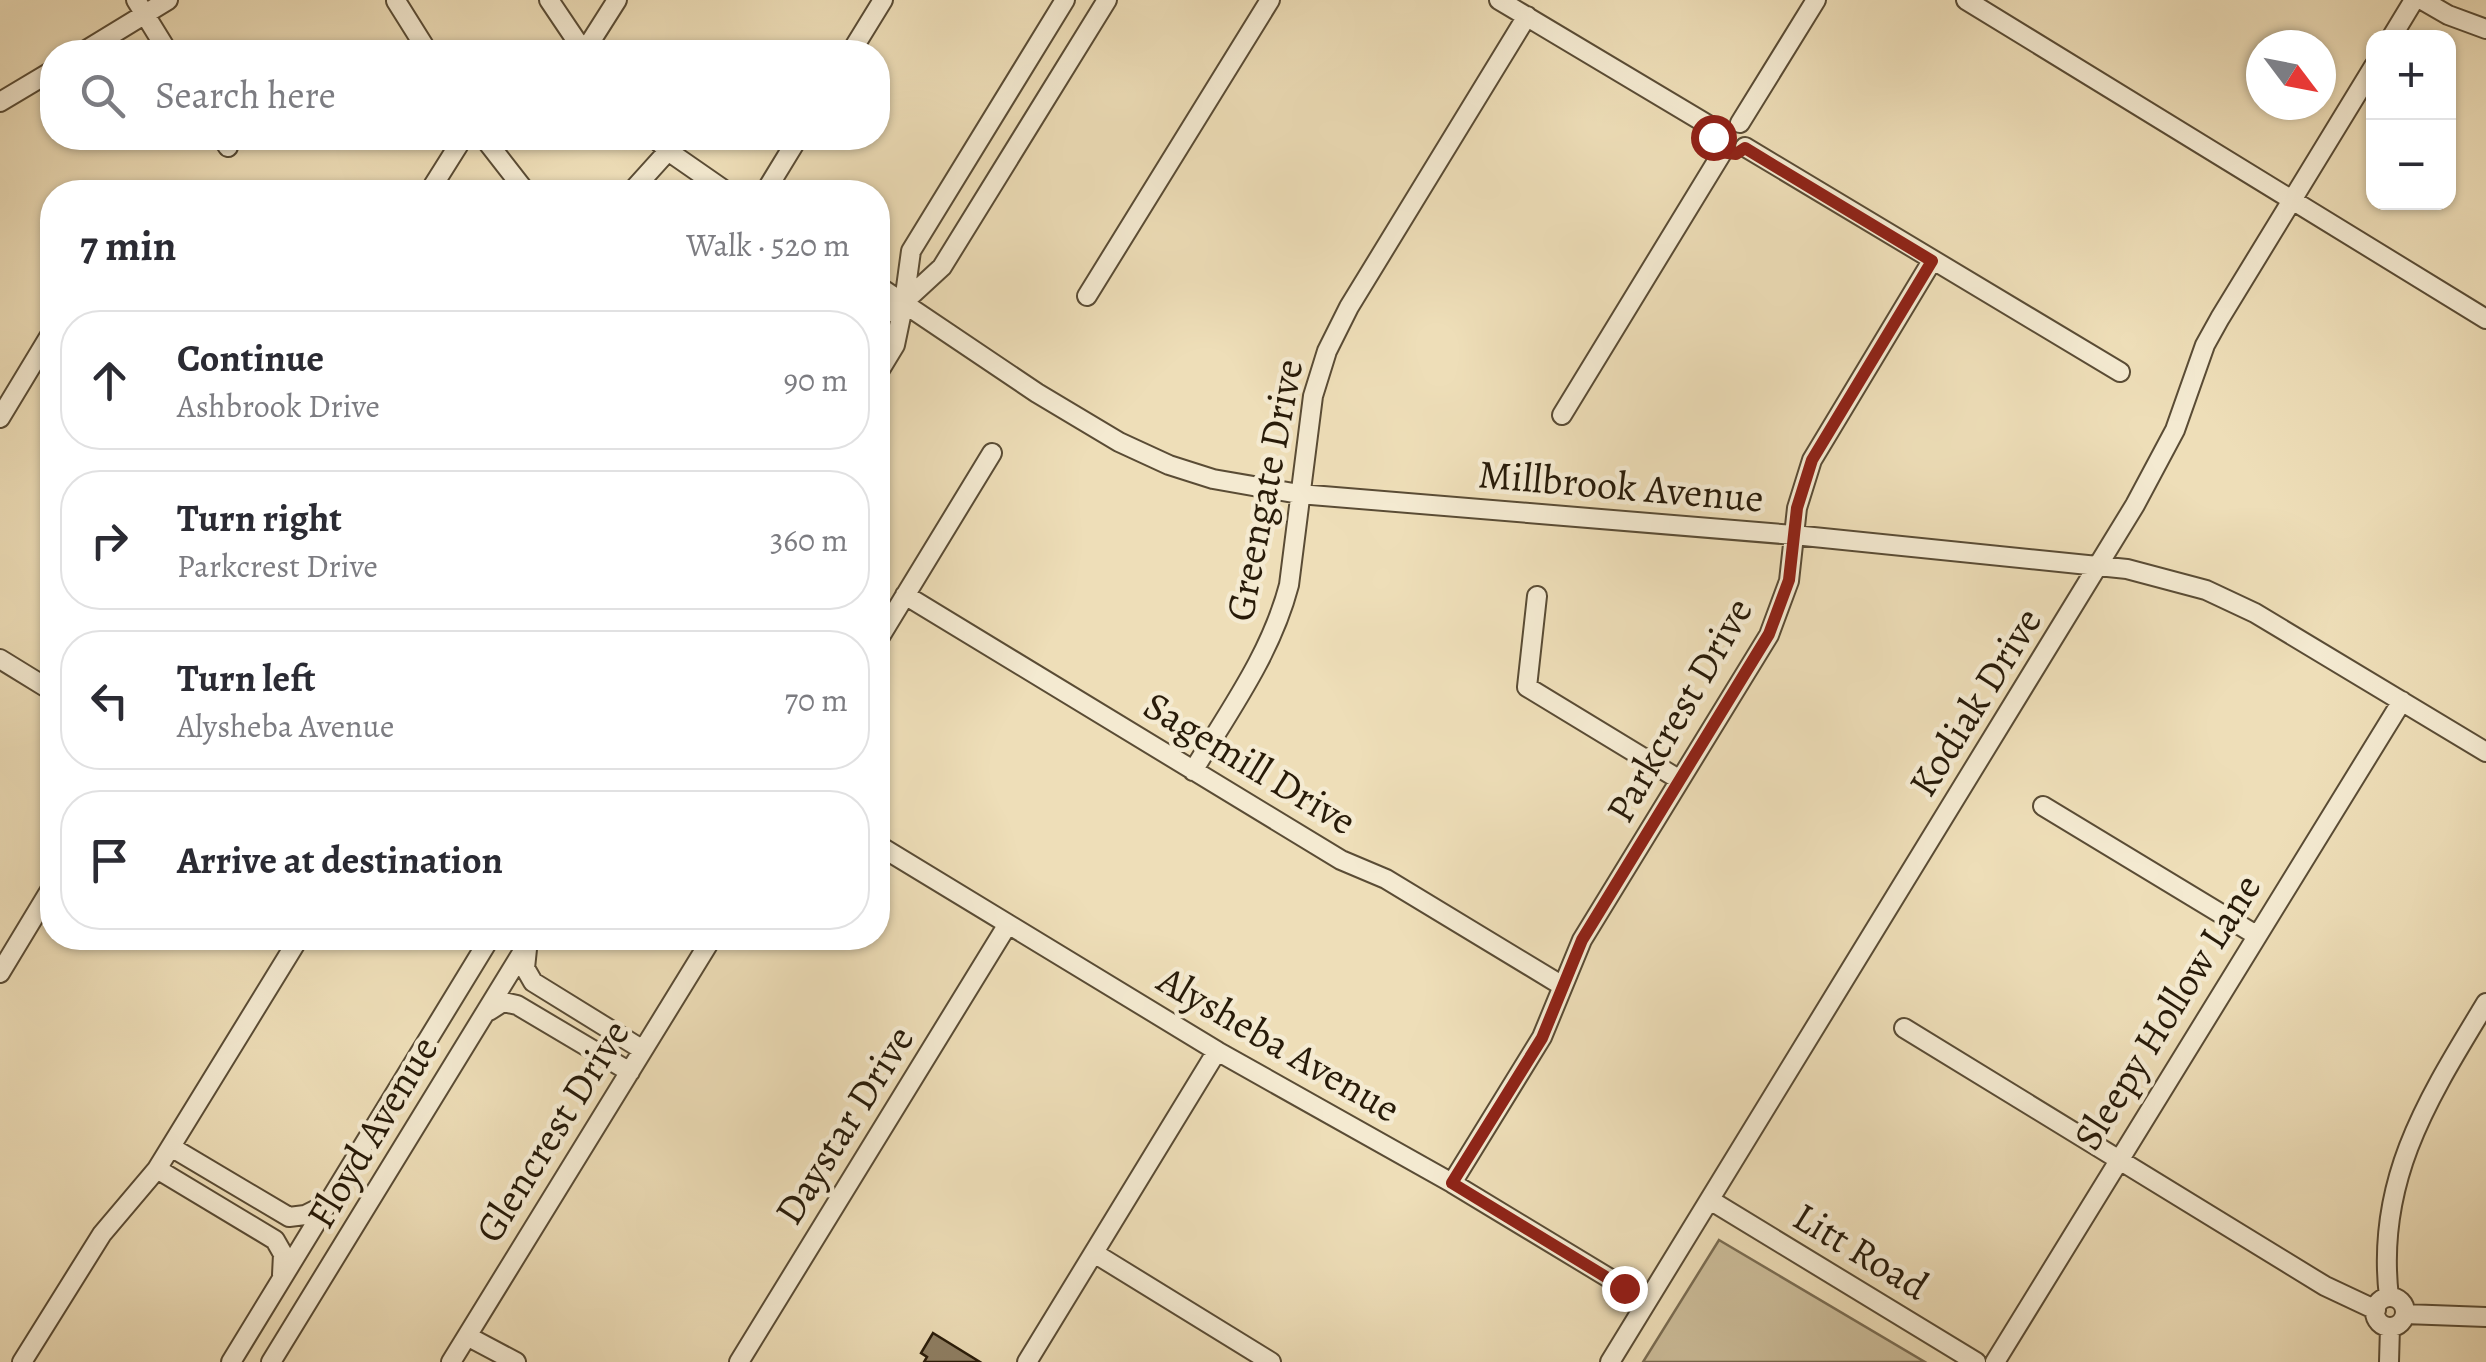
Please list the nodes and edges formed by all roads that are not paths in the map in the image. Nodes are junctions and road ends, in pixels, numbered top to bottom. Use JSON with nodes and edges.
{"nodes":[{"id":1,"x":168,"y":0,"type":"edge"},
{"id":2,"x":548,"y":0,"type":"edge"},
{"id":3,"x":617,"y":0,"type":"edge"},
{"id":4,"x":883,"y":0,"type":"edge"},
{"id":5,"x":1065,"y":0,"type":"edge"},
{"id":6,"x":1107,"y":0,"type":"edge"},
{"id":7,"x":1270,"y":0,"type":"edge"},
{"id":8,"x":1499,"y":0,"type":"edge"},
{"id":9,"x":1816,"y":0,"type":"edge"},
{"id":10,"x":1966,"y":0,"type":"edge"},
{"id":11,"x":2414,"y":0,"type":"edge"},
{"id":12,"x":2422,"y":0,"type":"edge"},
{"id":13,"x":396,"y":1,"type":"edge"},
{"id":14,"x":140,"y":7,"type":"edge"},
{"id":15,"x":1527,"y":16,"type":"junction"},
{"id":16,"x":2486,"y":29,"type":"edge"},
{"id":17,"x":2396,"y":30,"type":"edge"},
{"id":18,"x":98,"y":40,"type":"edge"},
{"id":19,"x":161,"y":40,"type":"edge"},
{"id":20,"x":420,"y":40,"type":"edge"},
{"id":21,"x":576,"y":40,"type":"edge"},
{"id":22,"x":592,"y":40,"type":"edge"},
{"id":23,"x":858,"y":40,"type":"edge"},
{"id":24,"x":40,"y":78,"type":"edge"},
{"id":25,"x":2366,"y":79,"type":"edge"},
{"id":26,"x":0,"y":102,"type":"edge"},
{"id":27,"x":1740,"y":123,"type":"junction"},
{"id":28,"x":1715,"y":129,"type":"junction"},
{"id":29,"x":1745,"y":148,"type":"junction"},
{"id":30,"x":456,"y":150,"type":"edge"},
{"id":31,"x":493,"y":150,"type":"edge"},
{"id":32,"x":657,"y":150,"type":"edge"},
{"id":33,"x":669,"y":150,"type":"edge"},
{"id":34,"x":791,"y":150,"type":"edge"},
{"id":35,"x":1722,"y":153,"type":"junction"},
{"id":36,"x":437,"y":180,"type":"edge"},
{"id":37,"x":517,"y":180,"type":"edge"},
{"id":38,"x":638,"y":180,"type":"edge"},
{"id":39,"x":710,"y":180,"type":"edge"},
{"id":40,"x":772,"y":180,"type":"edge"},
{"id":41,"x":2291,"y":201,"type":"junction"},
{"id":42,"x":1932,"y":261,"type":"junction"},
{"id":43,"x":890,"y":293,"type":"edge"},
{"id":44,"x":1086,"y":296,"type":"dead end"},
{"id":45,"x":904,"y":302,"type":"junction"},
{"id":46,"x":890,"y":311,"type":"edge"},
{"id":47,"x":2486,"y":320,"type":"edge"},
{"id":48,"x":40,"y":352,"type":"edge"},
{"id":49,"x":890,"y":353,"type":"edge"},
{"id":50,"x":2120,"y":372,"type":"dead end"},
{"id":51,"x":1562,"y":415,"type":"dead end"},
{"id":52,"x":0,"y":418,"type":"edge"},
{"id":53,"x":992,"y":453,"type":"dead end"},
{"id":54,"x":1299,"y":494,"type":"junction"},
{"id":55,"x":1794,"y":536,"type":"junction"},
{"id":56,"x":2096,"y":567,"type":"junction"},
{"id":57,"x":905,"y":595,"type":"junction"},
{"id":58,"x":1537,"y":596,"type":"dead end"},
{"id":59,"x":890,"y":620,"type":"edge"},
{"id":60,"x":0,"y":659,"type":"edge"},
{"id":61,"x":40,"y":684,"type":"edge"},
{"id":62,"x":2402,"y":702,"type":"junction"},
{"id":63,"x":2486,"y":752,"type":"edge"},
{"id":64,"x":1192,"y":771,"type":"junction"},
{"id":65,"x":1680,"y":780,"type":"junction"},
{"id":66,"x":2043,"y":806,"type":"dead end"},
{"id":67,"x":890,"y":852,"type":"edge"},
{"id":68,"x":40,"y":908,"type":"edge"},
{"id":69,"x":1008,"y":924,"type":"junction"},
{"id":70,"x":2256,"y":935,"type":"junction"},
{"id":71,"x":292,"y":950,"type":"edge"},
{"id":72,"x":483,"y":950,"type":"edge"},
{"id":73,"x":523,"y":950,"type":"edge"},
{"id":74,"x":528,"y":950,"type":"edge"},
{"id":75,"x":705,"y":950,"type":"edge"},
{"id":76,"x":0,"y":973,"type":"edge"},
{"id":77,"x":1561,"y":984,"type":"junction"},
{"id":78,"x":2486,"y":1003,"type":"edge"},
{"id":79,"x":484,"y":1014,"type":"junction"},
{"id":80,"x":1904,"y":1028,"type":"dead end"},
{"id":81,"x":643,"y":1050,"type":"junction"},
{"id":82,"x":1218,"y":1052,"type":"junction"},
{"id":83,"x":630,"y":1072,"type":"junction"},
{"id":84,"x":170,"y":1147,"type":"junction"},
{"id":85,"x":2118,"y":1159,"type":"junction"},
{"id":86,"x":157,"y":1168,"type":"junction"},
{"id":87,"x":1452,"y":1183,"type":"junction"},
{"id":88,"x":1710,"y":1200,"type":"junction"},
{"id":89,"x":327,"y":1204,"type":"junction"},
{"id":90,"x":1094,"y":1253,"type":"junction"},
{"id":91,"x":282,"y":1279,"type":"junction"},
{"id":92,"x":1648,"y":1301,"type":"junction"},
{"id":93,"x":2382,"y":1303,"type":"junction"},
{"id":94,"x":2486,"y":1317,"type":"edge"},
{"id":95,"x":2398,"y":1321,"type":"junction"},
{"id":96,"x":468,"y":1336,"type":"junction"},
{"id":97,"x":22,"y":1362,"type":"edge"},
{"id":98,"x":230,"y":1362,"type":"edge"},
{"id":99,"x":271,"y":1362,"type":"edge"},
{"id":100,"x":451,"y":1362,"type":"edge"},
{"id":101,"x":516,"y":1362,"type":"edge"},
{"id":102,"x":739,"y":1362,"type":"edge"},
{"id":103,"x":1027,"y":1362,"type":"edge"},
{"id":104,"x":1271,"y":1362,"type":"edge"},
{"id":105,"x":1610,"y":1362,"type":"edge"},
{"id":106,"x":1976,"y":1362,"type":"edge"},
{"id":107,"x":1995,"y":1362,"type":"edge"},
{"id":108,"x":2388,"y":1362,"type":"edge"}],
"edges":[{"from":1,"to":14,"type":"street"},
{"from":2,"to":21,"type":"street"},
{"from":3,"to":22,"type":"street"},
{"from":4,"to":23,"type":"street"},
{"from":5,"to":45,"type":"street"},
{"from":6,"to":45,"type":"street"},
{"from":7,"to":44,"type":"street"},
{"from":8,"to":15,"type":"street"},
{"from":9,"to":27,"type":"street"},
{"from":10,"to":41,"type":"street"},
{"from":11,"to":17,"type":"street"},
{"from":12,"to":16,"type":"street"},
{"from":13,"to":20,"type":"street"},
{"from":14,"to":18,"type":"street"},
{"from":14,"to":19,"type":"street"},
{"from":15,"to":28,"type":"street"},
{"from":15,"to":54,"type":"street","name":"Greengate Drive"},
{"from":24,"to":26,"type":"street"},
{"from":25,"to":41,"type":"street","name":"Kodiak Drive"},
{"from":27,"to":28,"type":"street"},
{"from":27,"to":29,"type":"street"},
{"from":28,"to":35,"type":"street"},
{"from":29,"to":35,"type":"street"},
{"from":29,"to":42,"type":"street"},
{"from":30,"to":36,"type":"street"},
{"from":31,"to":37,"type":"street"},
{"from":32,"to":38,"type":"street"},
{"from":33,"to":39,"type":"street"},
{"from":34,"to":40,"type":"street"},
{"from":35,"to":51,"type":"street"},
{"from":41,"to":47,"type":"street"},
{"from":41,"to":56,"type":"street","name":"Kodiak Drive"},
{"from":42,"to":50,"type":"street"},
{"from":42,"to":55,"type":"street","name":"Parkcrest Drive"},
{"from":43,"to":45,"type":"street","name":"Millbrook Avenue"},
{"from":45,"to":46,"type":"street"},
{"from":45,"to":49,"type":"street"},
{"from":45,"to":54,"type":"street","name":"Millbrook Avenue"},
{"from":48,"to":52,"type":"street"},
{"from":53,"to":57,"type":"street"},
{"from":54,"to":55,"type":"street","name":"Millbrook Avenue"},
{"from":54,"to":64,"type":"street","name":"Greengate Drive"},
{"from":55,"to":56,"type":"street","name":"Millbrook Avenue"},
{"from":55,"to":65,"type":"street","name":"Parkcrest Drive"},
{"from":56,"to":62,"type":"street","name":"Millbrook Avenue"},
{"from":56,"to":88,"type":"street","name":"Kodiak Drive"},
{"from":57,"to":59,"type":"street"},
{"from":57,"to":64,"type":"street","name":"Sagemill Drive"},
{"from":58,"to":65,"type":"street"},
{"from":60,"to":61,"type":"street"},
{"from":62,"to":63,"type":"street","name":"Millbrook Avenue"},
{"from":62,"to":70,"type":"street","name":"Sleepy Hollow Lane"},
{"from":64,"to":77,"type":"street","name":"Sagemill Drive"},
{"from":65,"to":77,"type":"street","name":"Parkcrest Drive"},
{"from":66,"to":70,"type":"street"},
{"from":67,"to":69,"type":"street","name":"Alysheba Avenue"},
{"from":68,"to":76,"type":"street"},
{"from":69,"to":82,"type":"street","name":"Alysheba Avenue"},
{"from":69,"to":102,"type":"street","name":"Daystar Drive"},
{"from":70,"to":85,"type":"street","name":"Sleepy Hollow Lane"},
{"from":71,"to":84,"type":"street"},
{"from":72,"to":89,"type":"street","name":"Floyd Avenue"},
{"from":73,"to":79,"type":"street","name":"Floyd Avenue"},
{"from":74,"to":81,"type":"street"},
{"from":75,"to":81,"type":"street","name":"Glencrest Drive"},
{"from":77,"to":87,"type":"street","name":"Parkcrest Drive"},
{"from":78,"to":93,"type":"street"},
{"from":79,"to":83,"type":"street"},
{"from":79,"to":99,"type":"street","name":"Floyd Avenue"},
{"from":80,"to":85,"type":"street"},
{"from":81,"to":83,"type":"street","name":"Glencrest Drive"},
{"from":82,"to":87,"type":"street","name":"Alysheba Avenue"},
{"from":82,"to":90,"type":"street"},
{"from":83,"to":96,"type":"street","name":"Glencrest Drive"},
{"from":84,"to":86,"type":"street"},
{"from":84,"to":89,"type":"street"},
{"from":85,"to":93,"type":"street"},
{"from":85,"to":107,"type":"street","name":"Sleepy Hollow Lane"},
{"from":86,"to":91,"type":"street"},
{"from":86,"to":97,"type":"street"},
{"from":87,"to":92,"type":"street","name":"Alysheba Avenue"},
{"from":88,"to":92,"type":"street","name":"Kodiak Drive"},
{"from":88,"to":106,"type":"street","name":"Litt Road"},
{"from":89,"to":91,"type":"street","name":"Floyd Avenue"},
{"from":90,"to":103,"type":"street"},
{"from":90,"to":104,"type":"street"},
{"from":91,"to":98,"type":"street","name":"Floyd Avenue"},
{"from":92,"to":105,"type":"street","name":"Kodiak Drive"},
{"from":93,"to":95,"type":"street"},
{"from":93,"to":95,"type":"street"},
{"from":94,"to":95,"type":"street"},
{"from":95,"to":108,"type":"street"},
{"from":96,"to":100,"type":"street","name":"Glencrest Drive"},
{"from":96,"to":101,"type":"street"}]}
